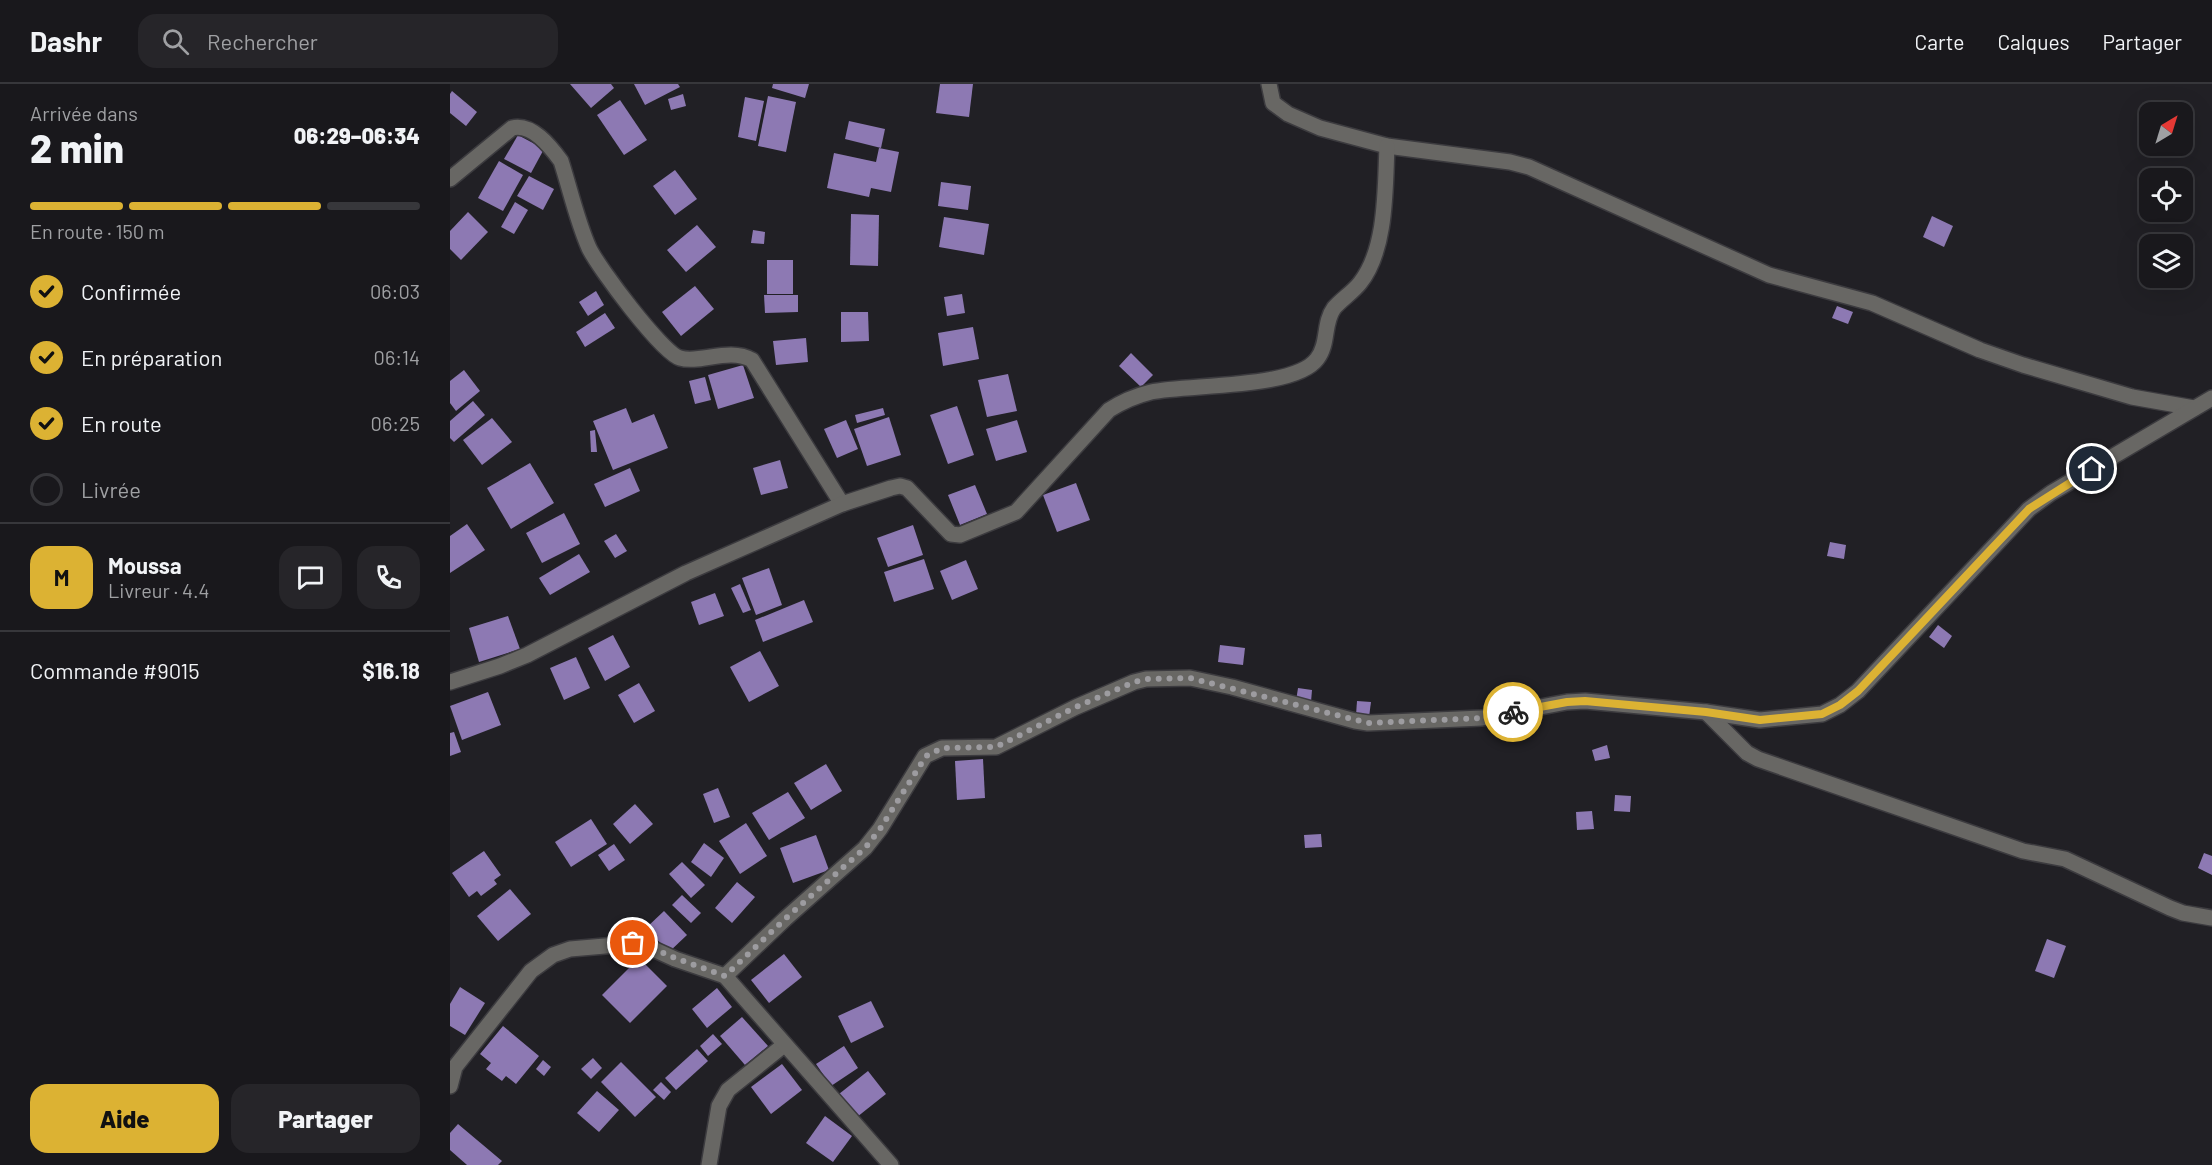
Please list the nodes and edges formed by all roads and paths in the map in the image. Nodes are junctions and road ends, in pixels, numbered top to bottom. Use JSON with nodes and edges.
{"nodes":[{"id":1,"x":1269,"y":84,"type":"edge"},
{"id":2,"x":1387,"y":146,"type":"junction"},
{"id":3,"x":450,"y":179,"type":"edge"},
{"id":4,"x":2212,"y":398,"type":"edge"},
{"id":5,"x":2194,"y":408,"type":"junction"},
{"id":6,"x":842,"y":504,"type":"junction"},
{"id":7,"x":450,"y":682,"type":"edge"},
{"id":8,"x":1706,"y":712,"type":"junction"},
{"id":9,"x":2212,"y":918,"type":"edge"},
{"id":10,"x":725,"y":976,"type":"junction"},
{"id":11,"x":784,"y":1045,"type":"junction"},
{"id":12,"x":450,"y":1086,"type":"edge"},
{"id":13,"x":709,"y":1165,"type":"edge"},
{"id":14,"x":891,"y":1165,"type":"edge"}],
"edges":[{"from":1,"to":2,"type":"street"},
{"from":2,"to":5,"type":"street"},
{"from":2,"to":6,"type":"street"},
{"from":3,"to":6,"type":"street"},
{"from":4,"to":5,"type":"street"},
{"from":5,"to":8,"type":"street"},
{"from":6,"to":7,"type":"street"},
{"from":8,"to":9,"type":"street"},
{"from":8,"to":10,"type":"street"},
{"from":10,"to":11,"type":"street"},
{"from":10,"to":12,"type":"street"},
{"from":11,"to":13,"type":"street"},
{"from":11,"to":14,"type":"street"}]}
